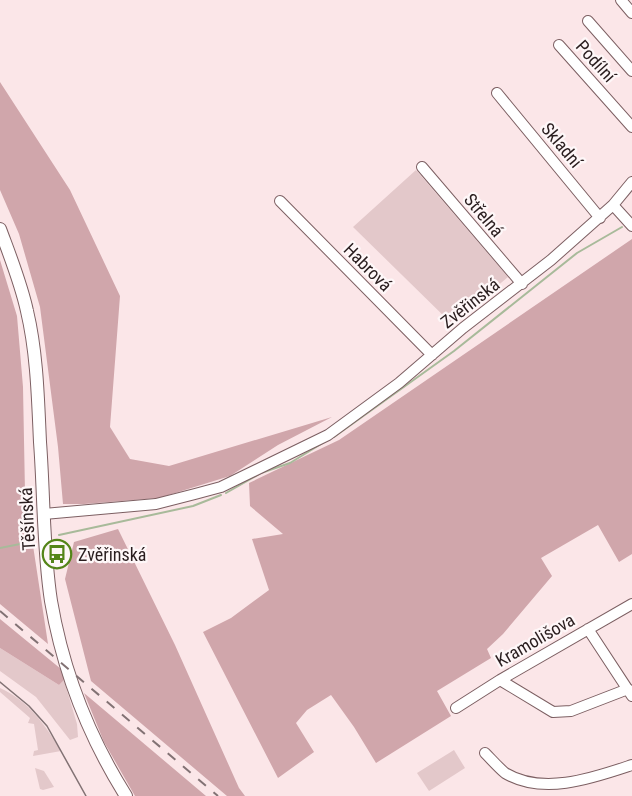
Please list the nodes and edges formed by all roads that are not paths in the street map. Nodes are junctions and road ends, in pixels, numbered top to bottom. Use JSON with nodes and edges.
{"nodes":[{"id":1,"x":621,"y":0,"type":"edge"},
{"id":2,"x":632,"y":13,"type":"edge"},
{"id":3,"x":588,"y":21,"type":"dead end"},
{"id":4,"x":559,"y":45,"type":"dead end"},
{"id":5,"x":632,"y":71,"type":"edge"},
{"id":6,"x":497,"y":93,"type":"dead end"},
{"id":7,"x":632,"y":127,"type":"edge"},
{"id":8,"x":422,"y":167,"type":"dead end"},
{"id":9,"x":632,"y":182,"type":"edge"},
{"id":10,"x":280,"y":201,"type":"dead end"},
{"id":11,"x":613,"y":206,"type":"junction"},
{"id":12,"x":600,"y":218,"type":"junction"},
{"id":13,"x":632,"y":226,"type":"edge"},
{"id":14,"x":0,"y":229,"type":"edge"},
{"id":15,"x":522,"y":284,"type":"junction"},
{"id":16,"x":432,"y":355,"type":"junction"},
{"id":17,"x":44,"y":514,"type":"junction"},
{"id":18,"x":632,"y":604,"type":"edge"},
{"id":19,"x":588,"y":629,"type":"junction"},
{"id":20,"x":500,"y":680,"type":"junction"},
{"id":21,"x":630,"y":692,"type":"edge"},
{"id":22,"x":456,"y":708,"type":"dead end"},
{"id":23,"x":485,"y":753,"type":"dead end"},
{"id":24,"x":632,"y":765,"type":"edge"},
{"id":25,"x":126,"y":796,"type":"edge"}],
"edges":[{"from":1,"to":2,"type":"street"},
{"from":3,"to":5,"type":"street"},
{"from":4,"to":7,"type":"street","name":"Podílní"},
{"from":6,"to":12,"type":"street","name":"Skladní"},
{"from":8,"to":15,"type":"street","name":"Střelná"},
{"from":9,"to":11,"type":"street","name":"Zvěřinská"},
{"from":10,"to":16,"type":"street","name":"Habrová"},
{"from":11,"to":12,"type":"street","name":"Zvěřinská"},
{"from":11,"to":13,"type":"street"},
{"from":12,"to":15,"type":"street","name":"Zvěřinská"},
{"from":14,"to":17,"type":"main road","name":"Těšínská"},
{"from":15,"to":16,"type":"street","name":"Zvěřinská"},
{"from":16,"to":17,"type":"street","name":"Zvěřinská"},
{"from":17,"to":25,"type":"main road","name":"Těšínská"},
{"from":18,"to":19,"type":"street","name":"Kramolišova"},
{"from":19,"to":20,"type":"street","name":"Kramolišova"},
{"from":19,"to":21,"type":"street"},
{"from":20,"to":21,"type":"street"},
{"from":20,"to":22,"type":"street","name":"Kramolišova"},
{"from":23,"to":24,"type":"street"}]}
